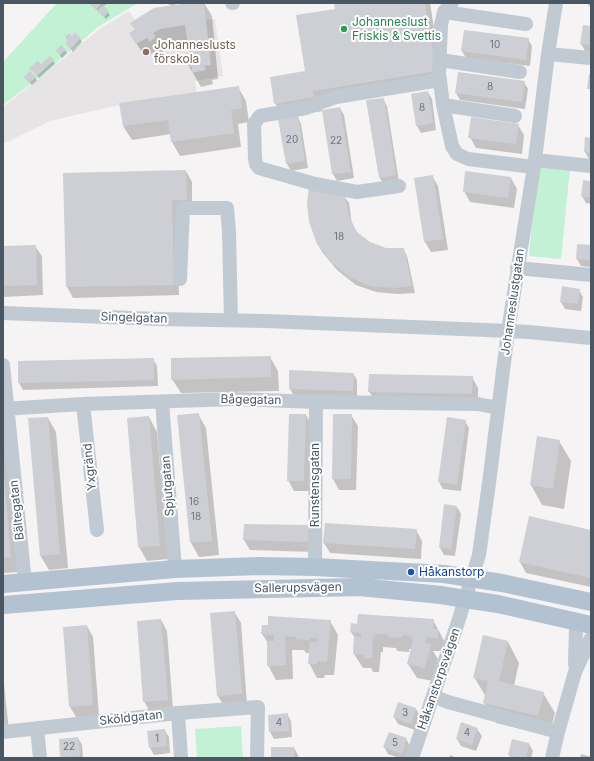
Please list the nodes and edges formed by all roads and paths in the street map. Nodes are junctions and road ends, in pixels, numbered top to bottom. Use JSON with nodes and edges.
{"nodes":[{"id":1,"x":556,"y":3,"type":"edge"},
{"id":2,"x":448,"y":7,"type":"edge"},
{"id":3,"x":526,"y":24,"type":"dead end"},
{"id":4,"x":548,"y":54,"type":"junction"},
{"id":5,"x":591,"y":58,"type":"edge"},
{"id":6,"x":440,"y":60,"type":"junction"},
{"id":7,"x":520,"y":72,"type":"dead end"},
{"id":8,"x":440,"y":80,"type":"junction"},
{"id":9,"x":443,"y":105,"type":"junction"},
{"id":10,"x":515,"y":116,"type":"dead end"},
{"id":11,"x":534,"y":163,"type":"junction"},
{"id":12,"x":591,"y":166,"type":"edge"},
{"id":13,"x":399,"y":186,"type":"dead end"},
{"id":14,"x":517,"y":268,"type":"junction"},
{"id":15,"x":591,"y":274,"type":"edge"},
{"id":16,"x":180,"y":279,"type":"dead end"},
{"id":17,"x":3,"y":313,"type":"edge"},
{"id":18,"x":230,"y":320,"type":"junction"},
{"id":19,"x":508,"y":331,"type":"junction"},
{"id":20,"x":591,"y":338,"type":"edge"},
{"id":21,"x":3,"y":365,"type":"edge"},
{"id":22,"x":162,"y":402,"type":"junction"},
{"id":23,"x":316,"y":402,"type":"junction"},
{"id":24,"x":83,"y":404,"type":"junction"},
{"id":25,"x":5,"y":408,"type":"edge"},
{"id":26,"x":498,"y":408,"type":"junction"},
{"id":27,"x":97,"y":530,"type":"dead end"},
{"id":28,"x":314,"y":567,"type":"junction"},
{"id":29,"x":175,"y":569,"type":"junction"},
{"id":30,"x":472,"y":578,"type":"junction"},
{"id":31,"x":25,"y":583,"type":"junction"},
{"id":32,"x":3,"y":584,"type":"edge"},
{"id":33,"x":465,"y":599,"type":"junction"},
{"id":34,"x":591,"y":602,"type":"edge"},
{"id":35,"x":3,"y":605,"type":"edge"},
{"id":36,"x":587,"y":620,"type":"edge"},
{"id":37,"x":591,"y":638,"type":"edge"},
{"id":38,"x":575,"y":672,"type":"junction"},
{"id":39,"x":433,"y":696,"type":"junction"},
{"id":40,"x":178,"y":713,"type":"junction"},
{"id":41,"x":37,"y":728,"type":"junction"},
{"id":42,"x":3,"y":732,"type":"edge"},
{"id":43,"x":558,"y":732,"type":"junction"},
{"id":44,"x":40,"y":758,"type":"edge"},
{"id":45,"x":181,"y":758,"type":"edge"},
{"id":46,"x":257,"y":758,"type":"edge"},
{"id":47,"x":412,"y":758,"type":"edge"},
{"id":48,"x":552,"y":758,"type":"edge"}],
"edges":[{"from":1,"to":4,"type":"street","name":"Johanneslustgatan"},
{"from":2,"to":3,"type":"street"},
{"from":2,"to":6,"type":"street"},
{"from":4,"to":5,"type":"street"},
{"from":4,"to":11,"type":"street","name":"Johanneslustgatan"},
{"from":6,"to":7,"type":"street"},
{"from":6,"to":8,"type":"street"},
{"from":8,"to":9,"type":"street"},
{"from":8,"to":13,"type":"street"},
{"from":9,"to":10,"type":"street"},
{"from":9,"to":11,"type":"street"},
{"from":11,"to":12,"type":"street"},
{"from":11,"to":14,"type":"street","name":"Johanneslustgatan"},
{"from":14,"to":15,"type":"street"},
{"from":14,"to":19,"type":"street","name":"Johanneslustgatan"},
{"from":16,"to":18,"type":"street"},
{"from":17,"to":18,"type":"street","name":"Singelgatan"},
{"from":18,"to":19,"type":"street","name":"Singelgatan"},
{"from":19,"to":20,"type":"street","name":"Singelgatan"},
{"from":19,"to":26,"type":"street","name":"Johanneslustgatan"},
{"from":21,"to":25,"type":"street","name":"Bältegatan"},
{"from":22,"to":23,"type":"street","name":"Bågegatan"},
{"from":22,"to":24,"type":"street","name":"Bågegatan"},
{"from":22,"to":29,"type":"street","name":"Spjutgatan"},
{"from":23,"to":26,"type":"street","name":"Bågegatan"},
{"from":23,"to":28,"type":"street","name":"Runstensgatan"},
{"from":24,"to":25,"type":"street","name":"Bågegatan"},
{"from":24,"to":27,"type":"street","name":"Yxgränd"},
{"from":25,"to":31,"type":"street","name":"Bältegatan"},
{"from":26,"to":30,"type":"street","name":"Johanneslustgatan"},
{"from":28,"to":29,"type":"main road","name":"Sallerupsvägen"},
{"from":28,"to":30,"type":"main road","name":"Sallerupsvägen"},
{"from":29,"to":31,"type":"main road","name":"Sallerupsvägen"},
{"from":30,"to":33,"type":"street","name":"Johanneslustgatan"},
{"from":30,"to":34,"type":"main road","name":"Sallerupsvägen"},
{"from":31,"to":32,"type":"main road","name":"Sallerupsvägen"},
{"from":33,"to":35,"type":"main road","name":"Sallerupsvägen"},
{"from":33,"to":36,"type":"main road","name":"Sallerupsvägen"},
{"from":33,"to":39,"type":"street","name":"Håkanstorpsvägen"},
{"from":36,"to":38,"type":"street"},
{"from":37,"to":38,"type":"street"},
{"from":38,"to":43,"type":"street"},
{"from":39,"to":43,"type":"street"},
{"from":39,"to":47,"type":"street","name":"Håkanstorpsvägen"},
{"from":40,"to":41,"type":"street","name":"Sköldgatan"},
{"from":40,"to":45,"type":"street"},
{"from":40,"to":46,"type":"street","name":"Sköldgatan"},
{"from":41,"to":42,"type":"street","name":"Sköldgatan"},
{"from":41,"to":44,"type":"street"},
{"from":43,"to":48,"type":"street"}]}
